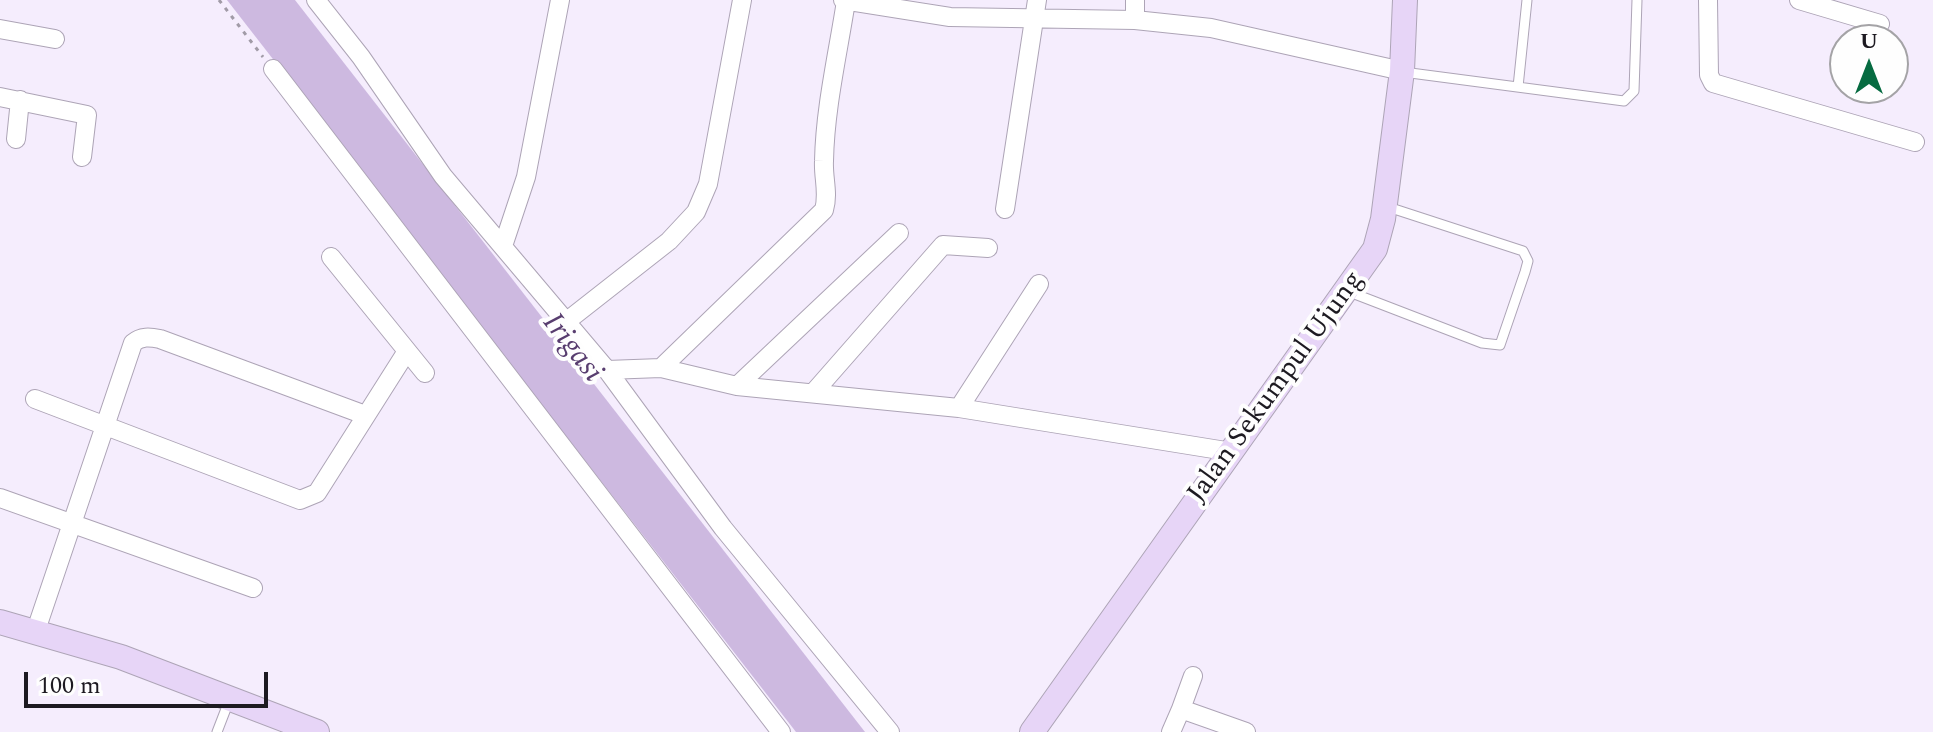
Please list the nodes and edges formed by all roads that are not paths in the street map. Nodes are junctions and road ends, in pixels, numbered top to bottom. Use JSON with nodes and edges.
{"nodes":[{"id":1,"x":316,"y":0,"type":"edge"},
{"id":2,"x":560,"y":0,"type":"edge"},
{"id":3,"x":742,"y":0,"type":"edge"},
{"id":4,"x":845,"y":0,"type":"edge"},
{"id":5,"x":1135,"y":0,"type":"edge"},
{"id":6,"x":1405,"y":0,"type":"edge"},
{"id":7,"x":1527,"y":0,"type":"edge"},
{"id":8,"x":1637,"y":0,"type":"edge"},
{"id":9,"x":1708,"y":0,"type":"edge"},
{"id":10,"x":1799,"y":0,"type":"edge"},
{"id":11,"x":951,"y":8,"type":"edge"},
{"id":12,"x":1036,"y":9,"type":"edge"},
{"id":13,"x":1135,"y":20,"type":"junction"},
{"id":14,"x":1880,"y":24,"type":"dead end"},
{"id":15,"x":0,"y":29,"type":"edge"},
{"id":16,"x":55,"y":39,"type":"dead end"},
{"id":17,"x":273,"y":69,"type":"road end"},
{"id":18,"x":1402,"y":71,"type":"junction"},
{"id":19,"x":1518,"y":87,"type":"junction"},
{"id":20,"x":0,"y":97,"type":"edge"},
{"id":21,"x":20,"y":100,"type":"junction"},
{"id":22,"x":16,"y":139,"type":"dead end"},
{"id":23,"x":1915,"y":142,"type":"dead end"},
{"id":24,"x":82,"y":157,"type":"dead end"},
{"id":25,"x":1385,"y":206,"type":"junction"},
{"id":26,"x":1005,"y":209,"type":"dead end"},
{"id":27,"x":899,"y":233,"type":"dead end"},
{"id":28,"x":503,"y":246,"type":"junction"},
{"id":29,"x":988,"y":248,"type":"dead end"},
{"id":30,"x":331,"y":257,"type":"dead end"},
{"id":31,"x":1039,"y":284,"type":"dead end"},
{"id":32,"x":1347,"y":291,"type":"junction"},
{"id":33,"x":567,"y":321,"type":"junction"},
{"id":34,"x":407,"y":351,"type":"junction"},
{"id":35,"x":661,"y":368,"type":"junction"},
{"id":36,"x":607,"y":370,"type":"junction"},
{"id":37,"x":425,"y":373,"type":"dead end"},
{"id":38,"x":737,"y":386,"type":"junction"},
{"id":39,"x":814,"y":392,"type":"junction"},
{"id":40,"x":35,"y":399,"type":"dead end"},
{"id":41,"x":959,"y":408,"type":"junction"},
{"id":42,"x":365,"y":415,"type":"junction"},
{"id":43,"x":107,"y":425,"type":"junction"},
{"id":44,"x":1232,"y":452,"type":"junction"},
{"id":45,"x":0,"y":498,"type":"edge"},
{"id":46,"x":71,"y":522,"type":"junction"},
{"id":47,"x":253,"y":588,"type":"dead end"},
{"id":48,"x":0,"y":622,"type":"edge"},
{"id":49,"x":35,"y":633,"type":"junction"},
{"id":50,"x":1193,"y":676,"type":"dead end"},
{"id":51,"x":230,"y":698,"type":"junction"},
{"id":52,"x":1181,"y":709,"type":"junction"},
{"id":53,"x":217,"y":732,"type":"edge"},
{"id":54,"x":317,"y":732,"type":"edge"},
{"id":55,"x":781,"y":732,"type":"edge"},
{"id":56,"x":890,"y":732,"type":"edge"},
{"id":57,"x":1032,"y":732,"type":"edge"},
{"id":58,"x":1171,"y":732,"type":"edge"},
{"id":59,"x":1246,"y":732,"type":"edge"}],
"edges":[{"from":1,"to":28,"type":"street"},
{"from":2,"to":28,"type":"street"},
{"from":3,"to":33,"type":"street"},
{"from":4,"to":11,"type":"street"},
{"from":4,"to":35,"type":"street"},
{"from":5,"to":13,"type":"street"},
{"from":6,"to":18,"type":"main road","name":"Jalan Sekumpul Ujung"},
{"from":7,"to":19,"type":"lane"},
{"from":8,"to":19,"type":"lane"},
{"from":9,"to":23,"type":"street"},
{"from":10,"to":14,"type":"street"},
{"from":11,"to":12,"type":"street"},
{"from":12,"to":13,"type":"street"},
{"from":12,"to":26,"type":"street"},
{"from":13,"to":18,"type":"street"},
{"from":15,"to":16,"type":"street"},
{"from":17,"to":55,"type":"street"},
{"from":18,"to":19,"type":"lane"},
{"from":18,"to":25,"type":"main road","name":"Jalan Sekumpul Ujung"},
{"from":20,"to":21,"type":"street"},
{"from":21,"to":22,"type":"street"},
{"from":21,"to":24,"type":"street"},
{"from":25,"to":32,"type":"main road","name":"Jalan Sekumpul Ujung"},
{"from":25,"to":32,"type":"lane"},
{"from":27,"to":38,"type":"street"},
{"from":28,"to":33,"type":"street"},
{"from":29,"to":39,"type":"street"},
{"from":30,"to":34,"type":"street"},
{"from":31,"to":41,"type":"street"},
{"from":32,"to":44,"type":"main road","name":"Jalan Sekumpul Ujung"},
{"from":33,"to":36,"type":"street"},
{"from":34,"to":37,"type":"street"},
{"from":34,"to":42,"type":"street"},
{"from":35,"to":36,"type":"street"},
{"from":35,"to":38,"type":"street"},
{"from":36,"to":56,"type":"street"},
{"from":38,"to":39,"type":"street"},
{"from":39,"to":41,"type":"street"},
{"from":40,"to":43,"type":"street"},
{"from":41,"to":44,"type":"street"},
{"from":42,"to":43,"type":"street"},
{"from":42,"to":43,"type":"street"},
{"from":43,"to":46,"type":"street"},
{"from":44,"to":57,"type":"main road","name":"Jalan Sekumpul Ujung"},
{"from":45,"to":46,"type":"street"},
{"from":46,"to":47,"type":"street"},
{"from":46,"to":49,"type":"street"},
{"from":48,"to":49,"type":"main road"},
{"from":49,"to":51,"type":"main road"},
{"from":50,"to":52,"type":"street"},
{"from":51,"to":53,"type":"lane"},
{"from":51,"to":54,"type":"main road"},
{"from":52,"to":58,"type":"street"},
{"from":52,"to":59,"type":"street"}]}
